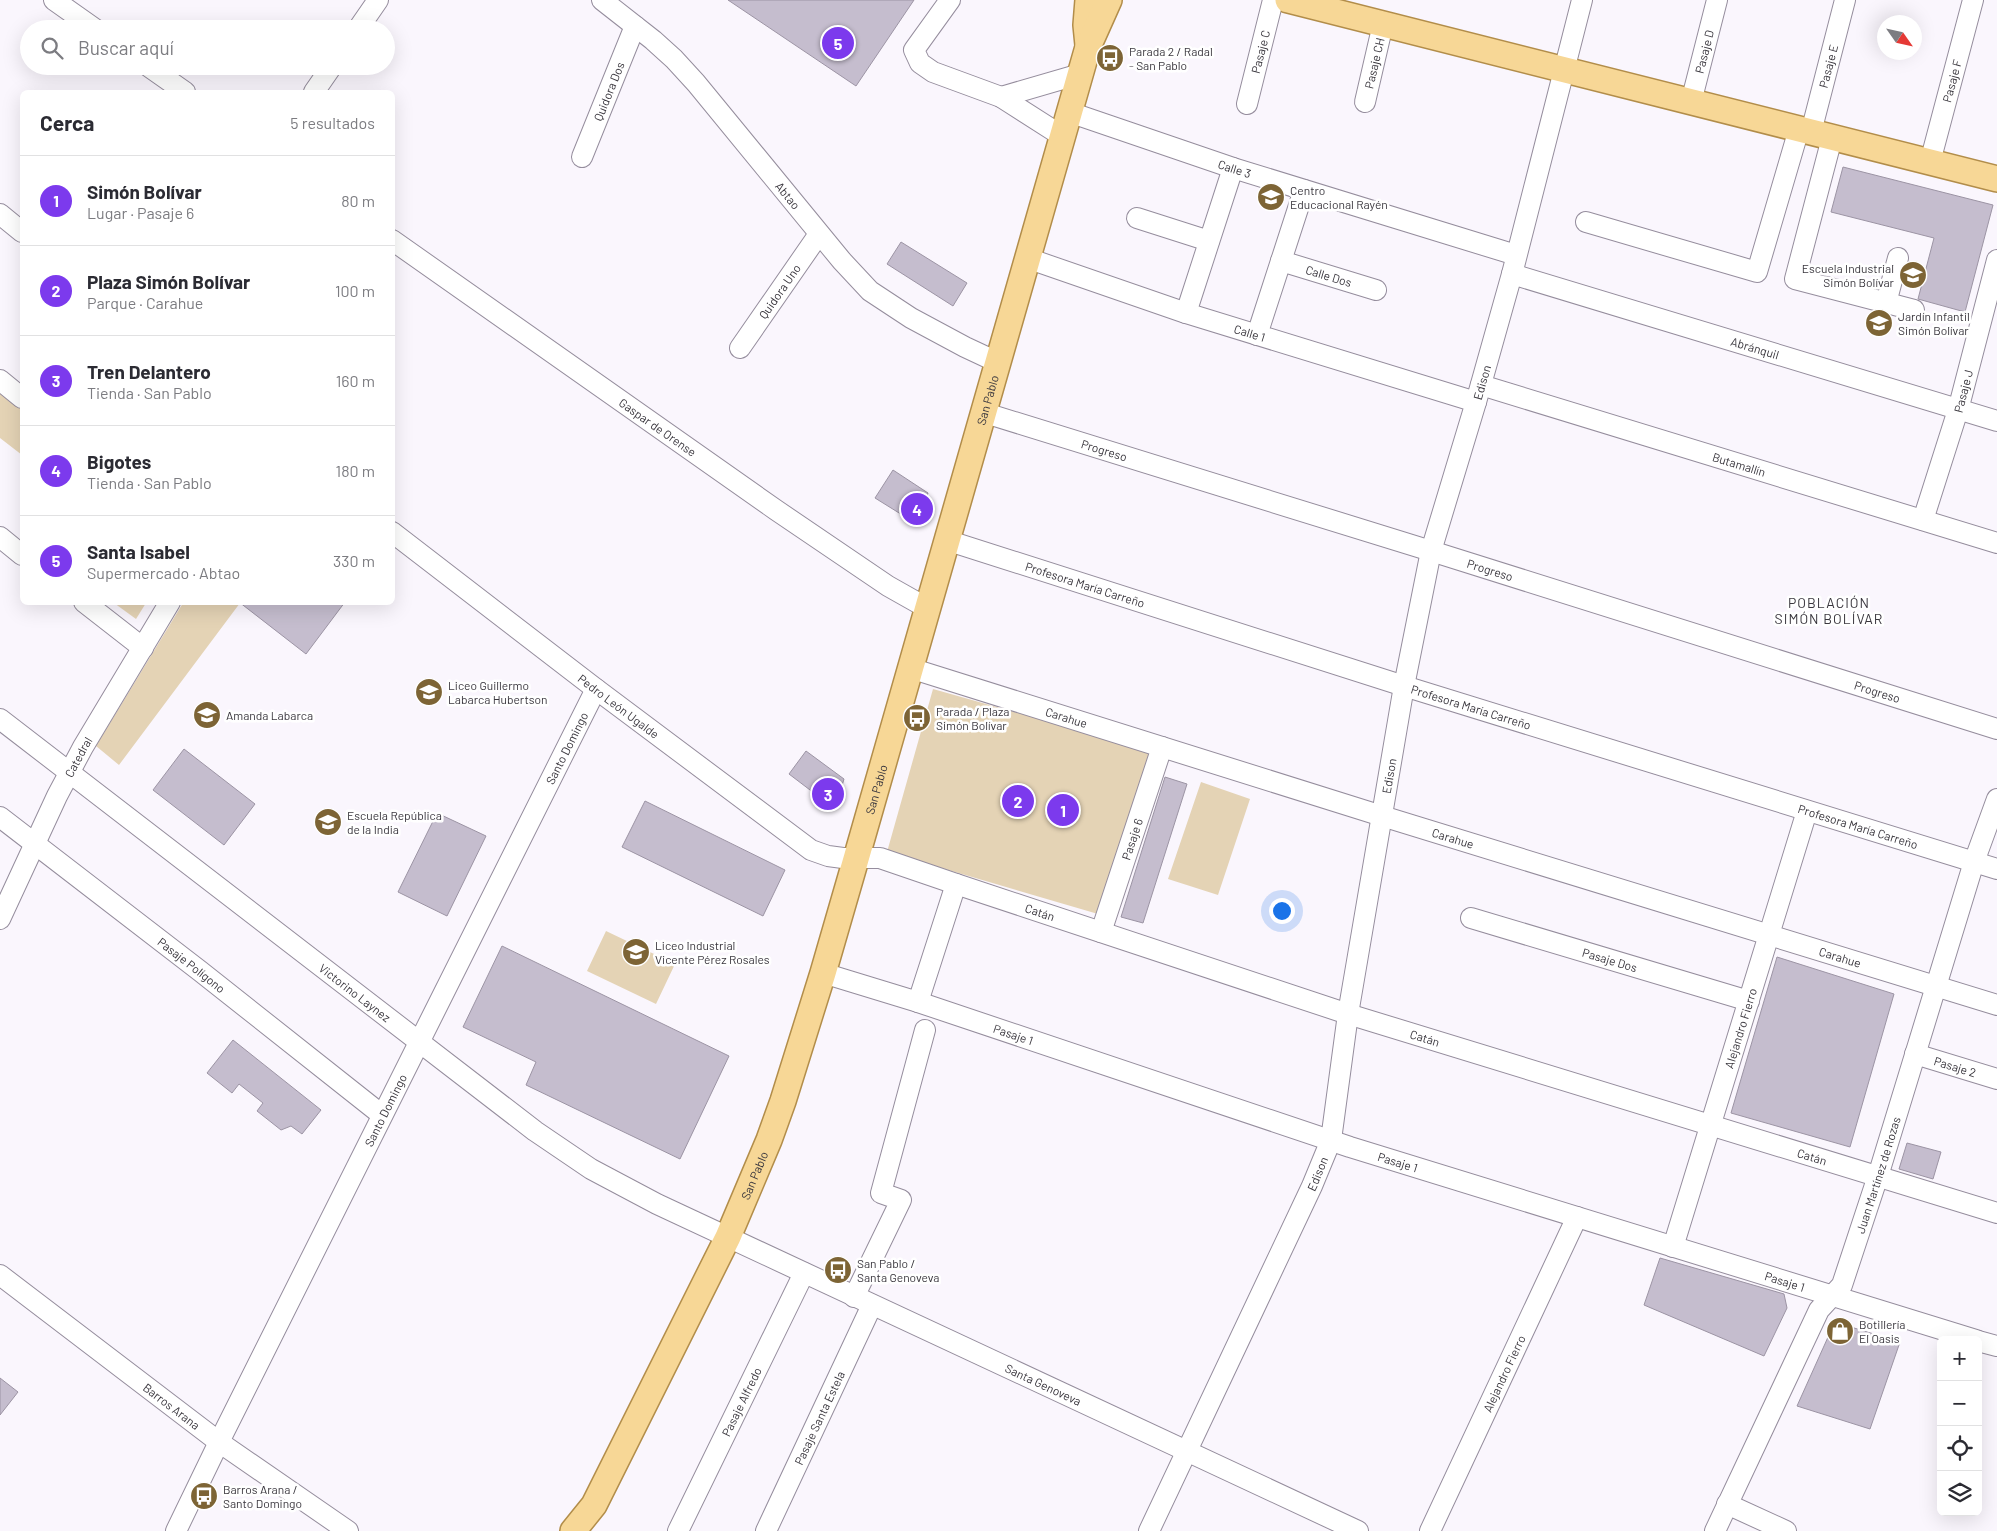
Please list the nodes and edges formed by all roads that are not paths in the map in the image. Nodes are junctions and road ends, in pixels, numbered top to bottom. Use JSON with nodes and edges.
{"nodes":[{"id":1,"x":54,"y":0,"type":"edge"},
{"id":2,"x":378,"y":0,"type":"edge"},
{"id":3,"x":602,"y":0,"type":"edge"},
{"id":4,"x":950,"y":0,"type":"edge"},
{"id":5,"x":1088,"y":0,"type":"edge"},
{"id":6,"x":1109,"y":0,"type":"edge"},
{"id":7,"x":1273,"y":0,"type":"edge"},
{"id":8,"x":1288,"y":0,"type":"edge"},
{"id":9,"x":1582,"y":0,"type":"edge"},
{"id":10,"x":1717,"y":0,"type":"edge"},
{"id":11,"x":1845,"y":0,"type":"edge"},
{"id":12,"x":1973,"y":0,"type":"edge"},
{"id":13,"x":82,"y":20,"type":"edge"},
{"id":14,"x":364,"y":20,"type":"edge"},
{"id":15,"x":1383,"y":24,"type":"junction"},
{"id":16,"x":635,"y":26,"type":"junction"},
{"id":17,"x":1088,"y":47,"type":"junction"},
{"id":18,"x":1564,"y":70,"type":"junction"},
{"id":19,"x":1080,"y":74,"type":"junction"},
{"id":20,"x":161,"y":75,"type":"edge"},
{"id":21,"x":326,"y":75,"type":"edge"},
{"id":22,"x":182,"y":90,"type":"edge"},
{"id":23,"x":315,"y":90,"type":"edge"},
{"id":24,"x":1002,"y":97,"type":"junction"},
{"id":25,"x":1365,"y":102,"type":"dead end"},
{"id":26,"x":1691,"y":102,"type":"junction"},
{"id":27,"x":1247,"y":104,"type":"dead end"},
{"id":28,"x":1069,"y":112,"type":"junction"},
{"id":29,"x":1814,"y":133,"type":"junction"},
{"id":30,"x":1062,"y":136,"type":"junction"},
{"id":31,"x":582,"y":157,"type":"dead end"},
{"id":32,"x":1930,"y":162,"type":"junction"},
{"id":33,"x":1233,"y":168,"type":"junction"},
{"id":34,"x":1997,"y":179,"type":"edge"},
{"id":35,"x":1304,"y":190,"type":"junction"},
{"id":36,"x":0,"y":214,"type":"edge"},
{"id":37,"x":1137,"y":218,"type":"dead end"},
{"id":38,"x":1586,"y":222,"type":"dead end"},
{"id":39,"x":20,"y":230,"type":"edge"},
{"id":40,"x":819,"y":234,"type":"junction"},
{"id":41,"x":1209,"y":241,"type":"junction"},
{"id":42,"x":396,"y":250,"type":"edge"},
{"id":43,"x":1026,"y":258,"type":"junction"},
{"id":44,"x":1898,"y":258,"type":"dead end"},
{"id":45,"x":1997,"y":260,"type":"edge"},
{"id":46,"x":1281,"y":261,"type":"junction"},
{"id":47,"x":1514,"y":265,"type":"junction"},
{"id":48,"x":1376,"y":290,"type":"dead end"},
{"id":49,"x":1886,"y":303,"type":"junction"},
{"id":50,"x":1914,"y":310,"type":"dead end"},
{"id":51,"x":1186,"y":313,"type":"junction"},
{"id":52,"x":1257,"y":335,"type":"junction"},
{"id":53,"x":740,"y":348,"type":"dead end"},
{"id":54,"x":997,"y":362,"type":"junction"},
{"id":55,"x":0,"y":380,"type":"edge"},
{"id":56,"x":1478,"y":394,"type":"junction"},
{"id":57,"x":20,"y":396,"type":"edge"},
{"id":58,"x":1958,"y":410,"type":"junction"},
{"id":59,"x":982,"y":412,"type":"junction"},
{"id":60,"x":1997,"y":422,"type":"edge"},
{"id":61,"x":1923,"y":520,"type":"junction"},
{"id":62,"x":395,"y":534,"type":"edge"},
{"id":63,"x":0,"y":537,"type":"edge"},
{"id":64,"x":946,"y":540,"type":"junction"},
{"id":65,"x":1997,"y":543,"type":"edge"},
{"id":66,"x":1430,"y":551,"type":"junction"},
{"id":67,"x":20,"y":553,"type":"edge"},
{"id":68,"x":88,"y":605,"type":"edge"},
{"id":69,"x":168,"y":605,"type":"edge"},
{"id":70,"x":927,"y":608,"type":"junction"},
{"id":71,"x":143,"y":648,"type":"junction"},
{"id":72,"x":910,"y":668,"type":"junction"},
{"id":73,"x":1404,"y":686,"type":"junction"},
{"id":74,"x":596,"y":689,"type":"junction"},
{"id":75,"x":0,"y":718,"type":"edge"},
{"id":76,"x":1997,"y":729,"type":"edge"},
{"id":77,"x":1162,"y":747,"type":"junction"},
{"id":78,"x":70,"y":771,"type":"junction"},
{"id":79,"x":1997,"y":799,"type":"edge"},
{"id":80,"x":1807,"y":811,"type":"junction"},
{"id":81,"x":1382,"y":816,"type":"junction"},
{"id":82,"x":0,"y":817,"type":"edge"},
{"id":83,"x":35,"y":844,"type":"junction"},
{"id":84,"x":856,"y":859,"type":"junction"},
{"id":85,"x":1974,"y":862,"type":"junction"},
{"id":86,"x":1997,"y":869,"type":"edge"},
{"id":87,"x":956,"y":884,"type":"junction"},
{"id":88,"x":1471,"y":918,"type":"dead end"},
{"id":89,"x":0,"y":919,"type":"edge"},
{"id":90,"x":1101,"y":932,"type":"junction"},
{"id":91,"x":1769,"y":935,"type":"junction"},
{"id":92,"x":823,"y":973,"type":"junction"},
{"id":93,"x":1936,"y":986,"type":"junction"},
{"id":94,"x":1749,"y":1001,"type":"junction"},
{"id":95,"x":918,"y":1002,"type":"junction"},
{"id":96,"x":1997,"y":1005,"type":"edge"},
{"id":97,"x":1348,"y":1014,"type":"junction"},
{"id":98,"x":924,"y":1030,"type":"dead end"},
{"id":99,"x":419,"y":1041,"type":"junction"},
{"id":100,"x":1915,"y":1054,"type":"junction"},
{"id":101,"x":1997,"y":1079,"type":"edge"},
{"id":102,"x":382,"y":1115,"type":"junction"},
{"id":103,"x":1710,"y":1125,"type":"junction"},
{"id":104,"x":1331,"y":1140,"type":"junction"},
{"id":105,"x":1878,"y":1176,"type":"junction"},
{"id":106,"x":1997,"y":1213,"type":"edge"},
{"id":107,"x":1577,"y":1217,"type":"junction"},
{"id":108,"x":728,"y":1237,"type":"junction"},
{"id":109,"x":1673,"y":1247,"type":"junction"},
{"id":110,"x":804,"y":1273,"type":"junction"},
{"id":111,"x":0,"y":1275,"type":"edge"},
{"id":112,"x":1832,"y":1296,"type":"junction"},
{"id":113,"x":863,"y":1301,"type":"junction"},
{"id":114,"x":1964,"y":1336,"type":"edge"},
{"id":115,"x":1982,"y":1342,"type":"edge"},
{"id":116,"x":1997,"y":1346,"type":"edge"},
{"id":117,"x":219,"y":1442,"type":"junction"},
{"id":118,"x":1187,"y":1451,"type":"junction"},
{"id":119,"x":1728,"y":1504,"type":"junction"},
{"id":120,"x":594,"y":1505,"type":"junction"},
{"id":121,"x":176,"y":1531,"type":"edge"},
{"id":122,"x":348,"y":1531,"type":"edge"},
{"id":123,"x":574,"y":1531,"type":"edge"},
{"id":124,"x":591,"y":1531,"type":"edge"},
{"id":125,"x":678,"y":1531,"type":"edge"},
{"id":126,"x":766,"y":1531,"type":"edge"},
{"id":127,"x":1149,"y":1531,"type":"edge"},
{"id":128,"x":1358,"y":1531,"type":"edge"},
{"id":129,"x":1430,"y":1531,"type":"edge"},
{"id":130,"x":1715,"y":1531,"type":"edge"},
{"id":131,"x":1786,"y":1531,"type":"edge"}],
"edges":[{"from":1,"to":13,"type":"street"},
{"from":2,"to":14,"type":"street"},
{"from":3,"to":16,"type":"street","name":"Abtao"},
{"from":4,"to":24,"type":"street"},
{"from":5,"to":17,"type":"main road","name":"San Pablo"},
{"from":6,"to":17,"type":"main road","name":"San Pablo"},
{"from":7,"to":27,"type":"street","name":"Pasaje C"},
{"from":8,"to":15,"type":"main road"},
{"from":9,"to":18,"type":"street","name":"Edison"},
{"from":10,"to":26,"type":"street","name":"Pasaje D"},
{"from":11,"to":29,"type":"street","name":"Pasaje E"},
{"from":12,"to":32,"type":"street","name":"Pasaje F"},
{"from":15,"to":18,"type":"main road"},
{"from":15,"to":25,"type":"street","name":"Pasaje CH"},
{"from":16,"to":31,"type":"street","name":"Quidora Dos"},
{"from":16,"to":40,"type":"street","name":"Abtao"},
{"from":17,"to":19,"type":"main road","name":"San Pablo"},
{"from":18,"to":26,"type":"main road"},
{"from":18,"to":47,"type":"street","name":"Edison"},
{"from":19,"to":24,"type":"street"},
{"from":19,"to":28,"type":"main road","name":"San Pablo"},
{"from":20,"to":22,"type":"street"},
{"from":21,"to":23,"type":"street"},
{"from":24,"to":30,"type":"street"},
{"from":26,"to":29,"type":"main road"},
{"from":28,"to":30,"type":"main road","name":"San Pablo"},
{"from":28,"to":33,"type":"street","name":"Calle 3"},
{"from":29,"to":32,"type":"main road"},
{"from":29,"to":38,"type":"street"},
{"from":29,"to":49,"type":"street"},
{"from":30,"to":43,"type":"main road","name":"San Pablo"},
{"from":32,"to":34,"type":"main road"},
{"from":33,"to":35,"type":"street","name":"Calle 3"},
{"from":33,"to":41,"type":"street"},
{"from":35,"to":46,"type":"street"},
{"from":35,"to":47,"type":"street","name":"Calle 3"},
{"from":36,"to":39,"type":"street"},
{"from":37,"to":41,"type":"street"},
{"from":40,"to":53,"type":"street","name":"Quidora Uno"},
{"from":40,"to":54,"type":"street","name":"Abtao"},
{"from":41,"to":51,"type":"street"},
{"from":42,"to":70,"type":"street","name":"Gaspar de Orense"},
{"from":43,"to":51,"type":"street","name":"Calle 1"},
{"from":43,"to":54,"type":"main road","name":"San Pablo"},
{"from":44,"to":49,"type":"street"},
{"from":45,"to":58,"type":"street","name":"Pasaje J"},
{"from":46,"to":48,"type":"street","name":"Calle Dos"},
{"from":46,"to":52,"type":"street"},
{"from":47,"to":56,"type":"street","name":"Edison"},
{"from":47,"to":58,"type":"street","name":"Abránquil"},
{"from":49,"to":50,"type":"street"},
{"from":51,"to":52,"type":"street","name":"Calle 1"},
{"from":52,"to":56,"type":"street","name":"Calle 1"},
{"from":54,"to":59,"type":"main road","name":"San Pablo"},
{"from":55,"to":57,"type":"street"},
{"from":56,"to":61,"type":"street","name":"Butamallín"},
{"from":56,"to":66,"type":"street","name":"Edison"},
{"from":58,"to":60,"type":"street","name":"Abránquil"},
{"from":58,"to":61,"type":"street","name":"Pasaje J"},
{"from":59,"to":64,"type":"main road","name":"San Pablo"},
{"from":59,"to":66,"type":"street","name":"Progreso"},
{"from":61,"to":65,"type":"street","name":"Butamallín"},
{"from":62,"to":74,"type":"street","name":"Pedro León Ugalde"},
{"from":63,"to":67,"type":"street"},
{"from":64,"to":70,"type":"main road","name":"San Pablo"},
{"from":64,"to":73,"type":"street","name":"Profesora María Carreño"},
{"from":66,"to":73,"type":"street","name":"Edison"},
{"from":66,"to":76,"type":"street","name":"Progreso"},
{"from":68,"to":71,"type":"street"},
{"from":69,"to":71,"type":"street","name":"Catedral"},
{"from":70,"to":72,"type":"main road","name":"San Pablo"},
{"from":71,"to":78,"type":"street","name":"Catedral"},
{"from":72,"to":77,"type":"street","name":"Carahue"},
{"from":72,"to":84,"type":"main road","name":"San Pablo"},
{"from":73,"to":80,"type":"street","name":"Profesora María Carreño"},
{"from":73,"to":81,"type":"street","name":"Edison"},
{"from":74,"to":84,"type":"street","name":"Pedro León Ugalde"},
{"from":74,"to":99,"type":"street","name":"Santo Domingo"},
{"from":75,"to":78,"type":"street","name":"Victorino Laynez"},
{"from":77,"to":81,"type":"street","name":"Carahue"},
{"from":77,"to":90,"type":"street","name":"Pasaje 6"},
{"from":78,"to":83,"type":"street","name":"Catedral"},
{"from":78,"to":99,"type":"street","name":"Victorino Laynez"},
{"from":79,"to":85,"type":"street","name":"Juan Martínez de Rozas"},
{"from":80,"to":85,"type":"street","name":"Profesora María Carreño"},
{"from":80,"to":91,"type":"street","name":"Alejandro Fierro"},
{"from":81,"to":91,"type":"street","name":"Carahue"},
{"from":81,"to":97,"type":"street","name":"Edison"},
{"from":82,"to":83,"type":"street","name":"Pasaje Polígono"},
{"from":83,"to":89,"type":"street","name":"Catedral"},
{"from":83,"to":102,"type":"street","name":"Pasaje Polígono"},
{"from":84,"to":87,"type":"street","name":"Catán"},
{"from":84,"to":92,"type":"main road","name":"San Pablo"},
{"from":85,"to":86,"type":"street","name":"Profesora María Carreño"},
{"from":85,"to":93,"type":"street","name":"Juan Martínez de Rozas"},
{"from":87,"to":90,"type":"street","name":"Catán"},
{"from":87,"to":95,"type":"street"},
{"from":88,"to":94,"type":"street","name":"Pasaje Dos"},
{"from":90,"to":97,"type":"street","name":"Catán"},
{"from":91,"to":93,"type":"street","name":"Carahue"},
{"from":91,"to":94,"type":"street","name":"Alejandro Fierro"},
{"from":92,"to":95,"type":"street","name":"Pasaje 1"},
{"from":92,"to":108,"type":"main road","name":"San Pablo"},
{"from":93,"to":96,"type":"street","name":"Carahue"},
{"from":93,"to":100,"type":"street","name":"Juan Martínez de Rozas"},
{"from":94,"to":103,"type":"street","name":"Alejandro Fierro"},
{"from":95,"to":104,"type":"street","name":"Pasaje 1"},
{"from":97,"to":103,"type":"street","name":"Catán"},
{"from":97,"to":104,"type":"street","name":"Edison"},
{"from":98,"to":113,"type":"street","name":"Pasaje Santa Estela"},
{"from":99,"to":102,"type":"street","name":"Santo Domingo"},
{"from":99,"to":108,"type":"street","name":"Victorino Laynez"},
{"from":100,"to":101,"type":"street","name":"Pasaje 2"},
{"from":100,"to":105,"type":"street","name":"Juan Martínez de Rozas"},
{"from":102,"to":117,"type":"street","name":"Santo Domingo"},
{"from":103,"to":105,"type":"street","name":"Catán"},
{"from":103,"to":109,"type":"street","name":"Alejandro Fierro"},
{"from":104,"to":107,"type":"street","name":"Pasaje 1"},
{"from":104,"to":118,"type":"street","name":"Edison"},
{"from":105,"to":106,"type":"street","name":"Catán"},
{"from":105,"to":112,"type":"street","name":"Juan Martínez de Rozas"},
{"from":107,"to":109,"type":"street","name":"Pasaje 1"},
{"from":107,"to":129,"type":"street","name":"Alejandro Fierro"},
{"from":108,"to":110,"type":"street","name":"Santa Genoveva"},
{"from":108,"to":120,"type":"main road","name":"San Pablo"},
{"from":109,"to":112,"type":"street","name":"Pasaje 1"},
{"from":110,"to":113,"type":"street","name":"Santa Genoveva"},
{"from":110,"to":125,"type":"street","name":"Pasaje Alfredo"},
{"from":111,"to":117,"type":"street","name":"Barros Arana"},
{"from":112,"to":114,"type":"street","name":"Pasaje 1"},
{"from":112,"to":119,"type":"street","name":"Juan Martínez de Rozas"},
{"from":113,"to":118,"type":"street","name":"Santa Genoveva"},
{"from":113,"to":126,"type":"street","name":"Pasaje Santa Estela"},
{"from":115,"to":116,"type":"street","name":"Pasaje 1"},
{"from":117,"to":121,"type":"street","name":"Santo Domingo"},
{"from":117,"to":122,"type":"street","name":"Barros Arana"},
{"from":118,"to":127,"type":"street","name":"Edison"},
{"from":118,"to":128,"type":"street","name":"Santa Genoveva"},
{"from":119,"to":130,"type":"street","name":"Juan Martínez de Rozas"},
{"from":119,"to":131,"type":"street"},
{"from":120,"to":123,"type":"main road","name":"San Pablo"},
{"from":120,"to":124,"type":"main road","name":"San Pablo"}]}
